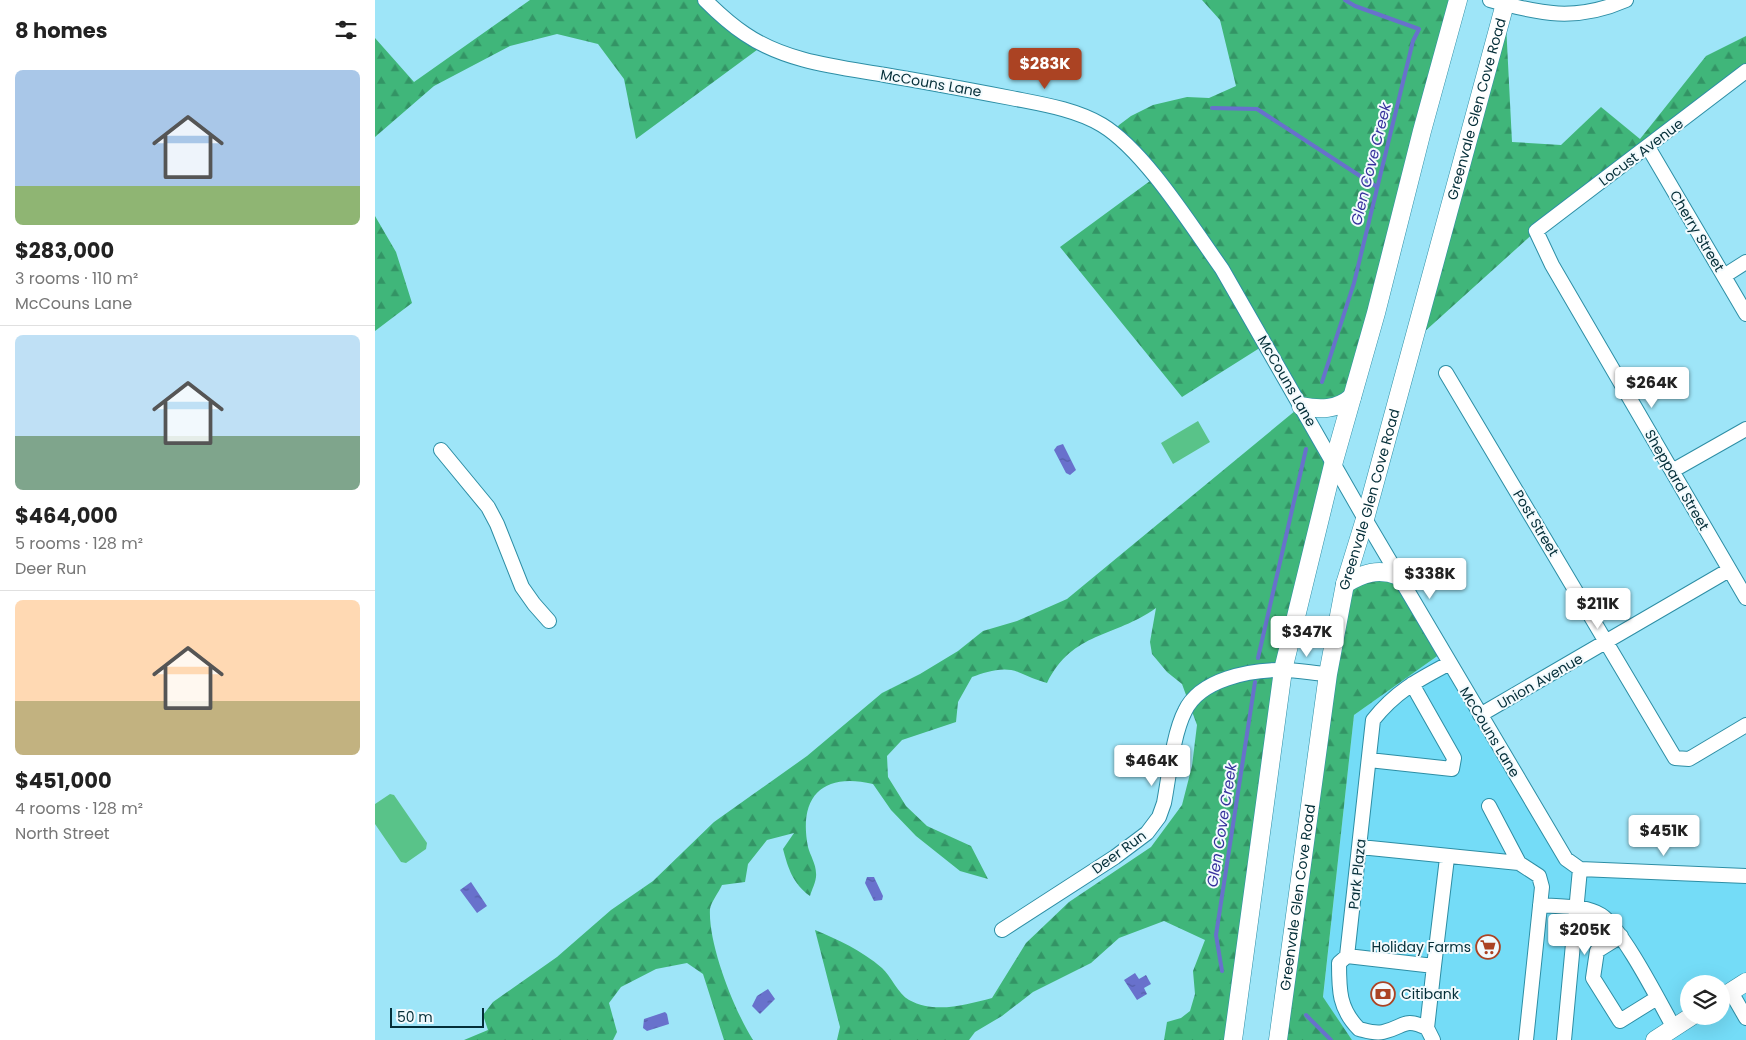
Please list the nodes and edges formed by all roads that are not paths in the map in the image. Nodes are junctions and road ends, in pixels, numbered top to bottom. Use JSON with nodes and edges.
{"nodes":[{"id":1,"x":705,"y":0,"type":"edge"},
{"id":2,"x":1458,"y":0,"type":"edge"},
{"id":3,"x":1626,"y":0,"type":"edge"},
{"id":4,"x":1500,"y":1,"type":"edge"},
{"id":5,"x":1746,"y":71,"type":"edge"},
{"id":6,"x":1648,"y":147,"type":"junction"},
{"id":7,"x":1536,"y":231,"type":"joint"},
{"id":8,"x":1746,"y":262,"type":"edge"},
{"id":9,"x":1724,"y":276,"type":"junction"},
{"id":10,"x":1746,"y":314,"type":"edge"},
{"id":11,"x":1447,"y":373,"type":"dead end"},
{"id":12,"x":1352,"y":397,"type":"junction"},
{"id":13,"x":1301,"y":406,"type":"junction"},
{"id":14,"x":1746,"y":429,"type":"edge"},
{"id":15,"x":441,"y":450,"type":"dead end"},
{"id":16,"x":1334,"y":461,"type":"junction"},
{"id":17,"x":1672,"y":472,"type":"junction"},
{"id":18,"x":1365,"y":519,"type":"junction"},
{"id":19,"x":1729,"y":570,"type":"junction"},
{"id":20,"x":1399,"y":576,"type":"junction"},
{"id":21,"x":1345,"y":584,"type":"junction"},
{"id":22,"x":1746,"y":598,"type":"edge"},
{"id":23,"x":549,"y":621,"type":"dead end"},
{"id":24,"x":1607,"y":642,"type":"junction"},
{"id":25,"x":1450,"y":663,"type":"junction"},
{"id":26,"x":1283,"y":670,"type":"junction"},
{"id":27,"x":1328,"y":674,"type":"junction"},
{"id":28,"x":1412,"y":684,"type":"junction"},
{"id":29,"x":1480,"y":715,"type":"junction"},
{"id":30,"x":1746,"y":725,"type":"edge"},
{"id":31,"x":1369,"y":760,"type":"junction"},
{"id":32,"x":1489,"y":806,"type":"dead end"},
{"id":33,"x":1359,"y":847,"type":"junction"},
{"id":34,"x":1447,"y":858,"type":"junction"},
{"id":35,"x":1519,"y":863,"type":"junction"},
{"id":36,"x":1580,"y":869,"type":"junction"},
{"id":37,"x":1746,"y":876,"type":"edge"},
{"id":38,"x":1540,"y":905,"type":"junction"},
{"id":39,"x":1575,"y":908,"type":"junction"},
{"id":40,"x":1003,"y":930,"type":"dead end"},
{"id":41,"x":1621,"y":936,"type":"junction"},
{"id":42,"x":1347,"y":956,"type":"junction"},
{"id":43,"x":1434,"y":966,"type":"junction"},
{"id":44,"x":1746,"y":982,"type":"edge"},
{"id":45,"x":1730,"y":992,"type":"edge"},
{"id":46,"x":1657,"y":998,"type":"junction"},
{"id":47,"x":1730,"y":1000,"type":"edge"},
{"id":48,"x":1746,"y":1018,"type":"edge"},
{"id":49,"x":1680,"y":1024,"type":"edge"},
{"id":50,"x":1674,"y":1028,"type":"junction"},
{"id":51,"x":1430,"y":1034,"type":"edge"},
{"id":52,"x":1233,"y":1040,"type":"edge"},
{"id":53,"x":1277,"y":1040,"type":"edge"},
{"id":54,"x":1526,"y":1040,"type":"edge"},
{"id":55,"x":1564,"y":1040,"type":"edge"},
{"id":56,"x":1655,"y":1040,"type":"edge"}],
"edges":[{"from":1,"to":13,"type":"street","name":"McCouns Lane"},
{"from":2,"to":12,"type":"main road"},
{"from":3,"to":4,"type":"street"},
{"from":4,"to":18,"type":"main road","name":"Greenvale Glen Cove Road"},
{"from":5,"to":6,"type":"street","name":"Locust Avenue"},
{"from":6,"to":7,"type":"street","name":"Locust Avenue"},
{"from":6,"to":9,"type":"street","name":"Cherry Street"},
{"from":7,"to":17,"type":"street","name":"Sheppard Street"},
{"from":8,"to":9,"type":"street"},
{"from":9,"to":10,"type":"street","name":"Cherry Street"},
{"from":11,"to":24,"type":"street","name":"Post Street"},
{"from":12,"to":13,"type":"main road"},
{"from":12,"to":16,"type":"main road"},
{"from":13,"to":16,"type":"street","name":"McCouns Lane"},
{"from":14,"to":17,"type":"street"},
{"from":15,"to":23,"type":"street"},
{"from":16,"to":18,"type":"street","name":"McCouns Lane"},
{"from":16,"to":26,"type":"main road"},
{"from":17,"to":19,"type":"street","name":"Sheppard Street"},
{"from":18,"to":20,"type":"street","name":"McCouns Lane"},
{"from":18,"to":21,"type":"main road","name":"Greenvale Glen Cove Road"},
{"from":19,"to":22,"type":"street","name":"Sheppard Street"},
{"from":19,"to":24,"type":"street","name":"Union Avenue"},
{"from":20,"to":21,"type":"main road"},
{"from":20,"to":25,"type":"street","name":"McCouns Lane"},
{"from":21,"to":27,"type":"main road","name":"Greenvale Glen Cove Road"},
{"from":24,"to":29,"type":"street","name":"Union Avenue"},
{"from":24,"to":30,"type":"street","name":"Post Street"},
{"from":25,"to":28,"type":"street","name":"Park Plaza"},
{"from":25,"to":29,"type":"street","name":"McCouns Lane"},
{"from":26,"to":27,"type":"street","name":"Deer Run"},
{"from":26,"to":40,"type":"street","name":"Deer Run"},
{"from":26,"to":52,"type":"main road"},
{"from":27,"to":53,"type":"main road","name":"Greenvale Glen Cove Road"},
{"from":28,"to":31,"type":"street","name":"Park Plaza"},
{"from":28,"to":31,"type":"street"},
{"from":29,"to":36,"type":"street","name":"McCouns Lane"},
{"from":31,"to":33,"type":"street","name":"Park Plaza"},
{"from":32,"to":35,"type":"street"},
{"from":33,"to":34,"type":"street"},
{"from":33,"to":42,"type":"street","name":"Park Plaza"},
{"from":34,"to":35,"type":"street"},
{"from":34,"to":43,"type":"street"},
{"from":35,"to":38,"type":"street"},
{"from":36,"to":37,"type":"street"},
{"from":36,"to":39,"type":"street"},
{"from":38,"to":39,"type":"street"},
{"from":38,"to":54,"type":"street"},
{"from":39,"to":41,"type":"street"},
{"from":39,"to":55,"type":"street"},
{"from":41,"to":46,"type":"street"},
{"from":41,"to":46,"type":"street"},
{"from":42,"to":43,"type":"street"},
{"from":42,"to":51,"type":"street","name":"Park Plaza"},
{"from":43,"to":51,"type":"street"},
{"from":44,"to":45,"type":"main road"},
{"from":46,"to":50,"type":"street"},
{"from":47,"to":48,"type":"street"},
{"from":49,"to":50,"type":"main road"},
{"from":50,"to":56,"type":"main road"}]}
